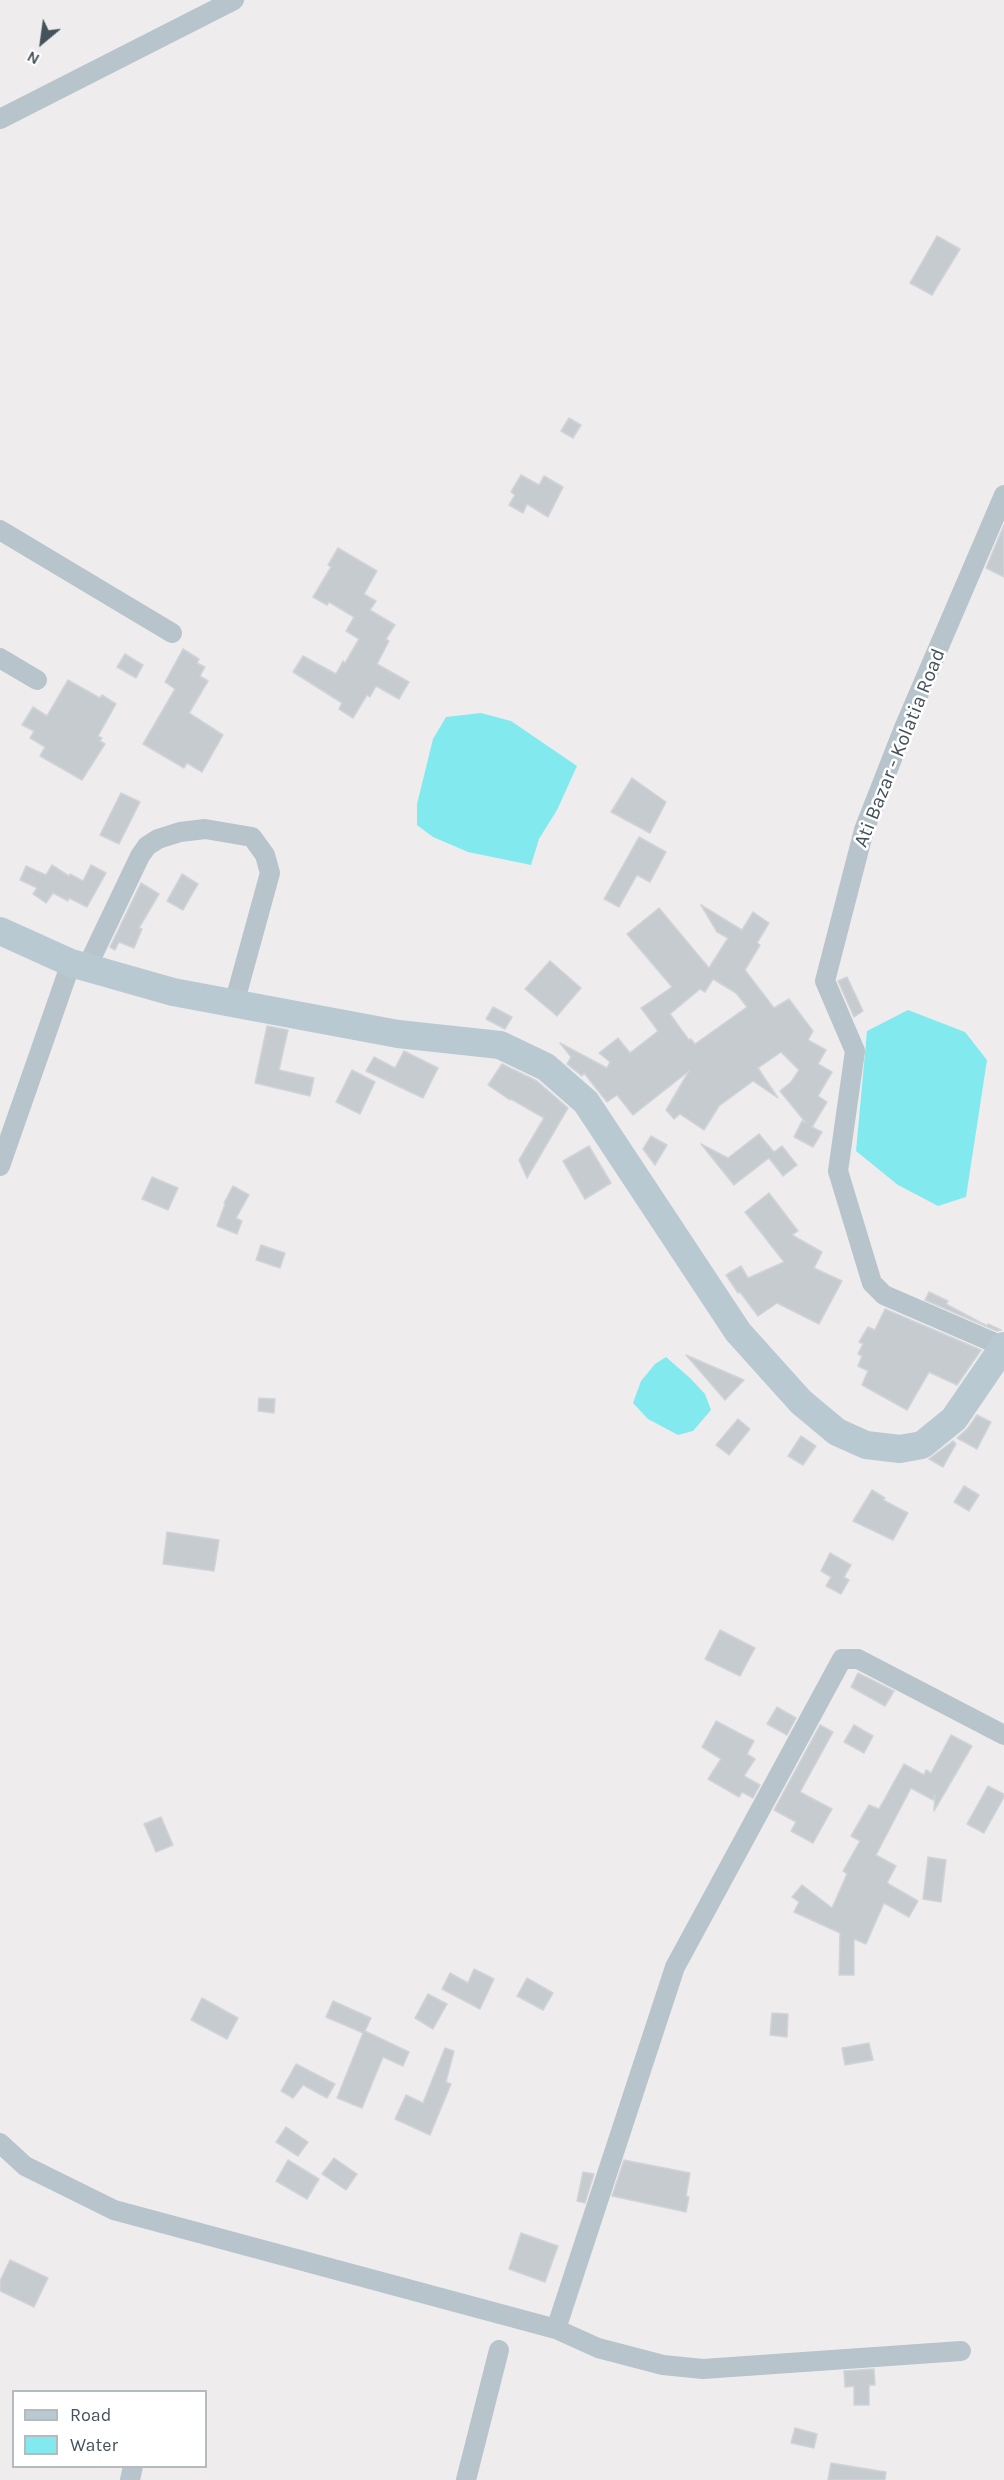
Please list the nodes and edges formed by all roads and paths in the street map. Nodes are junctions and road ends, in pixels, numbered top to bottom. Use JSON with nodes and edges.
{"nodes":[{"id":1,"x":234,"y":0,"type":"edge"},
{"id":2,"x":0,"y":119,"type":"edge"},
{"id":3,"x":1004,"y":495,"type":"edge"},
{"id":4,"x":0,"y":530,"type":"edge"},
{"id":5,"x":172,"y":633,"type":"dead end"},
{"id":6,"x":0,"y":658,"type":"edge"},
{"id":7,"x":37,"y":680,"type":"dead end"},
{"id":8,"x":0,"y":931,"type":"edge"},
{"id":9,"x":79,"y":965,"type":"junction"},
{"id":10,"x":234,"y":1004,"type":"junction"},
{"id":11,"x":0,"y":1166,"type":"edge"},
{"id":12,"x":1003,"y":1346,"type":"edge"},
{"id":13,"x":1004,"y":1735,"type":"edge"},
{"id":14,"x":0,"y":2143,"type":"edge"},
{"id":15,"x":556,"y":2329,"type":"junction"},
{"id":16,"x":499,"y":2350,"type":"dead end"},
{"id":17,"x":961,"y":2351,"type":"dead end"},
{"id":18,"x":466,"y":2480,"type":"edge"}],
"edges":[{"from":1,"to":2,"type":"street"},
{"from":3,"to":12,"type":"street","name":"Ati Bazar - Kolatia Road"},
{"from":4,"to":5,"type":"street"},
{"from":6,"to":7,"type":"street"},
{"from":8,"to":9,"type":"main road"},
{"from":9,"to":10,"type":"main road"},
{"from":9,"to":10,"type":"street"},
{"from":9,"to":11,"type":"street"},
{"from":10,"to":12,"type":"main road"},
{"from":13,"to":15,"type":"street"},
{"from":14,"to":15,"type":"street"},
{"from":15,"to":17,"type":"street"},
{"from":16,"to":18,"type":"street"}]}
